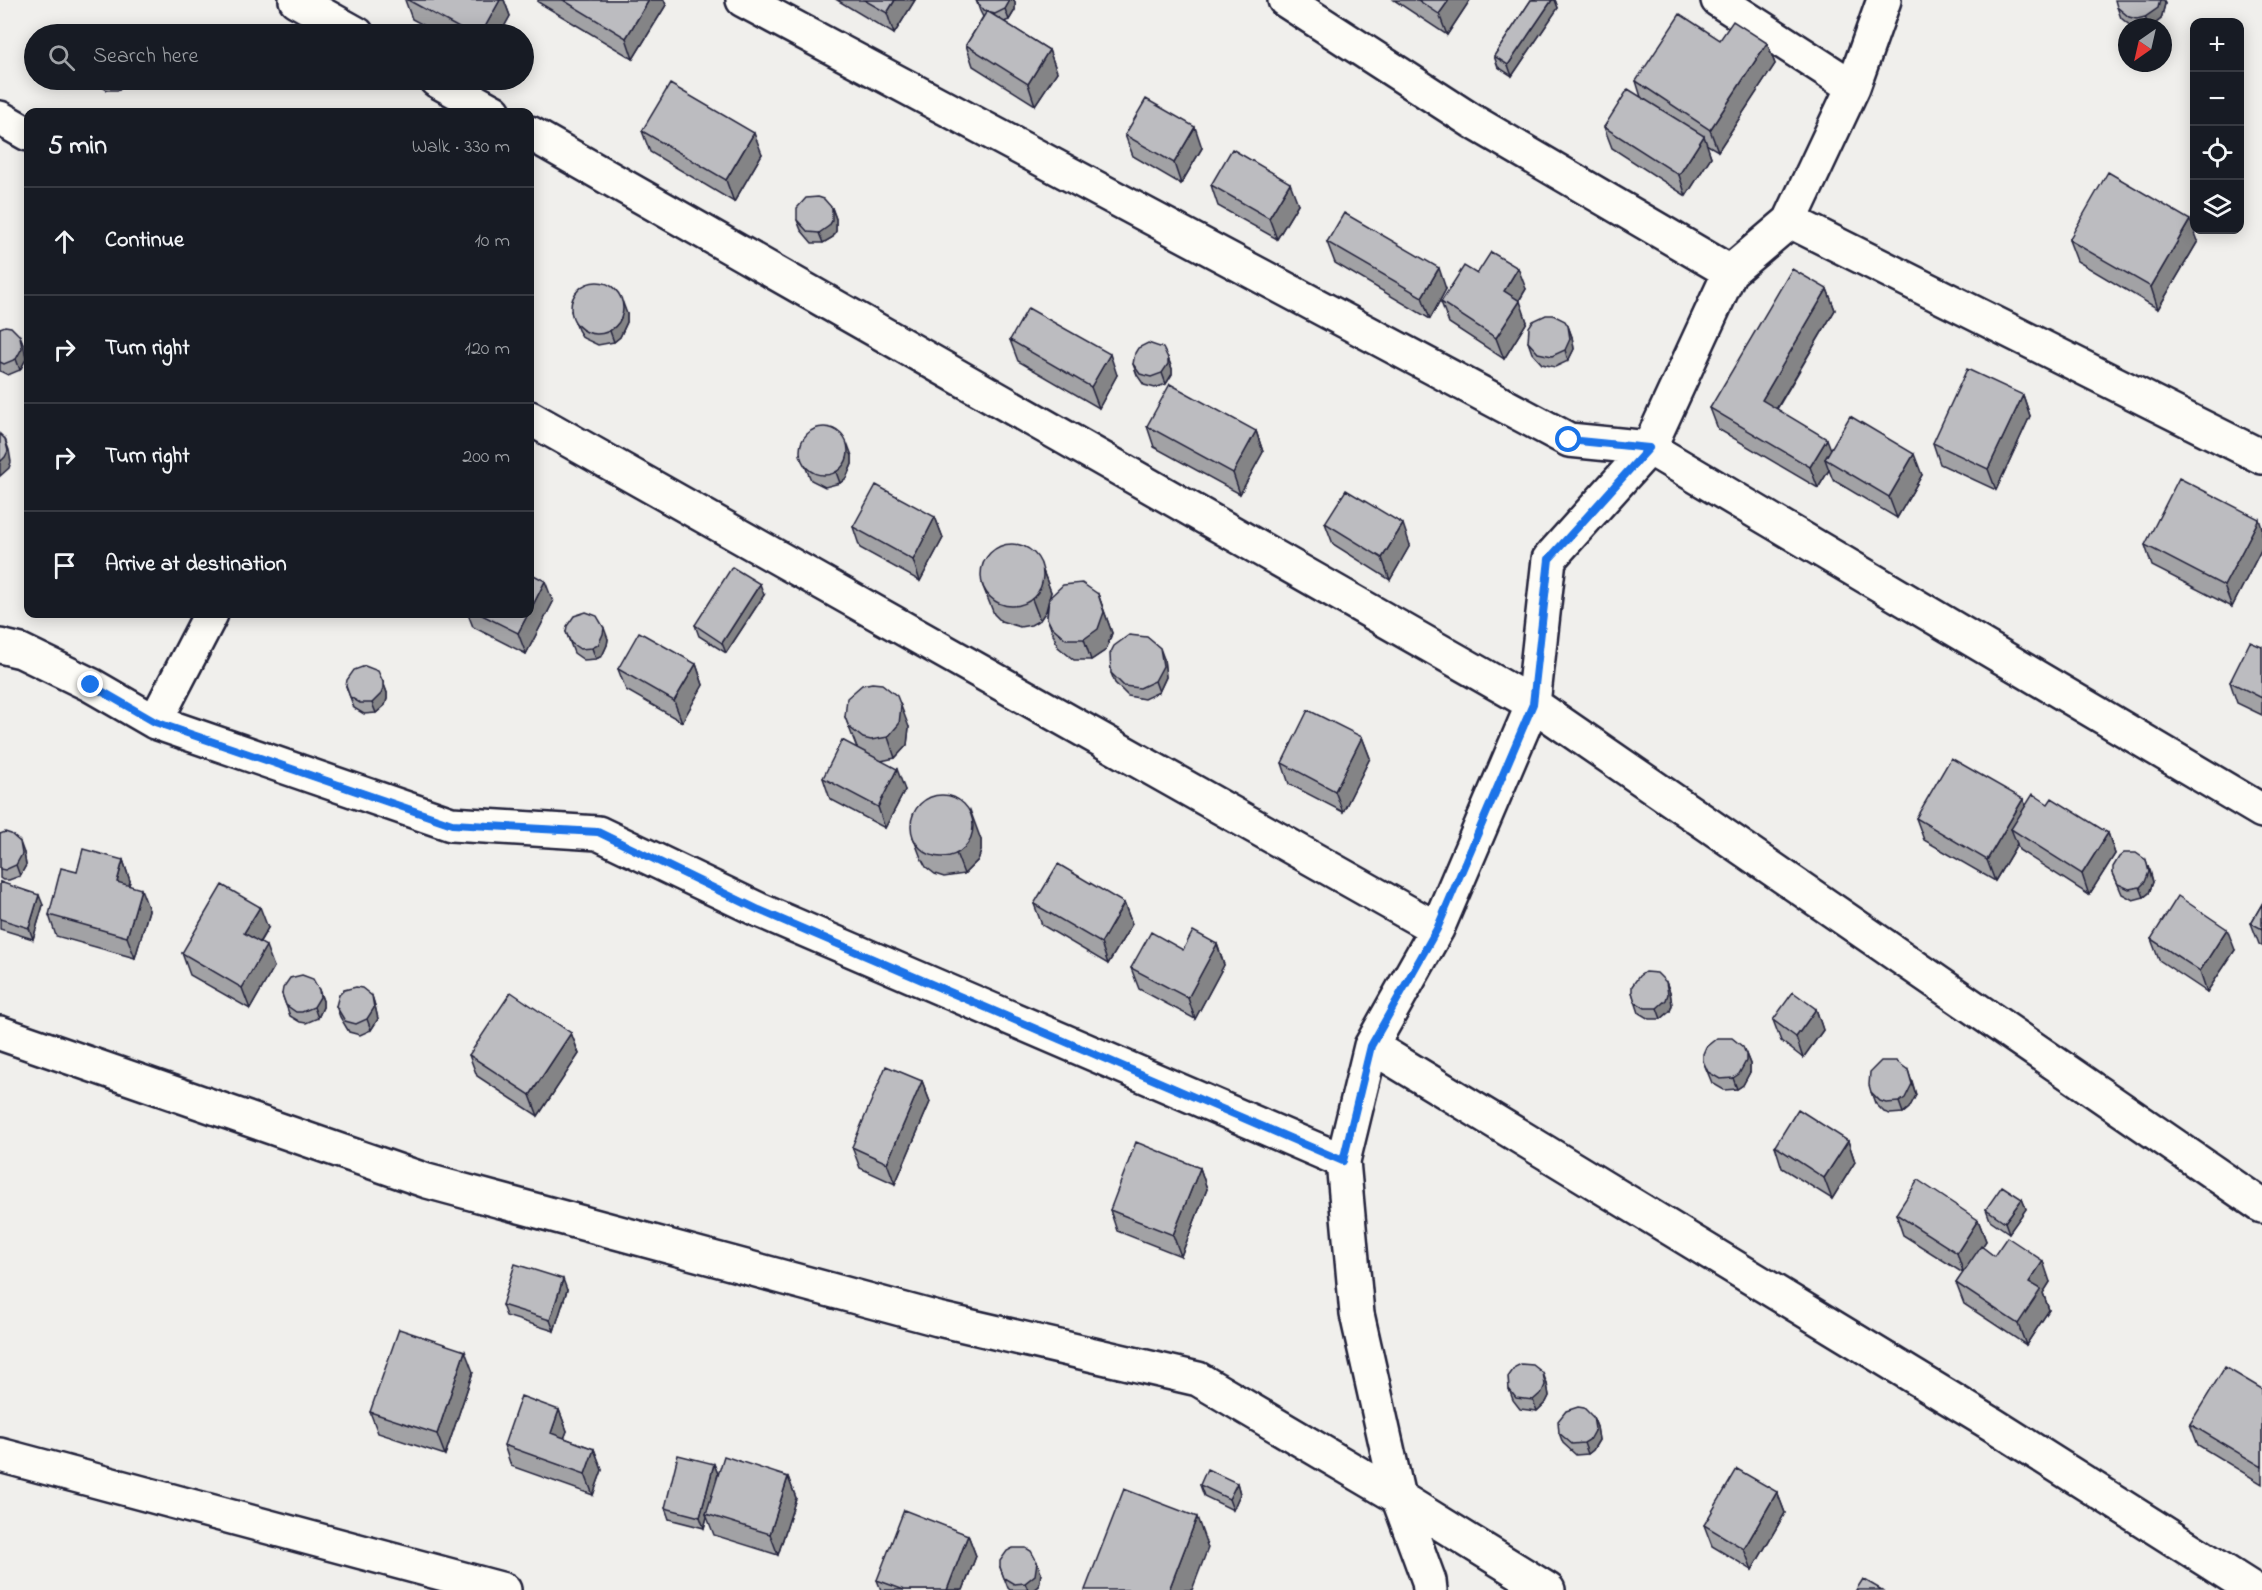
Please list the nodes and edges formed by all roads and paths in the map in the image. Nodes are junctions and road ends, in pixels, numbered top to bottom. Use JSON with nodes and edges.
{"nodes":[{"id":1,"x":296,"y":0,"type":"edge"},
{"id":2,"x":743,"y":0,"type":"edge"},
{"id":3,"x":1285,"y":0,"type":"edge"},
{"id":4,"x":1718,"y":0,"type":"edge"},
{"id":5,"x":1884,"y":0,"type":"edge"},
{"id":6,"x":339,"y":24,"type":"edge"},
{"id":7,"x":1853,"y":87,"type":"junction"},
{"id":8,"x":454,"y":90,"type":"edge"},
{"id":9,"x":487,"y":108,"type":"edge"},
{"id":10,"x":0,"y":118,"type":"edge"},
{"id":11,"x":24,"y":132,"type":"edge"},
{"id":12,"x":534,"y":135,"type":"edge"},
{"id":13,"x":1790,"y":221,"type":"junction"},
{"id":14,"x":1730,"y":272,"type":"junction"},
{"id":15,"x":534,"y":420,"type":"edge"},
{"id":16,"x":1649,"y":448,"type":"junction"},
{"id":17,"x":2262,"y":457,"type":"edge"},
{"id":18,"x":209,"y":618,"type":"edge"},
{"id":19,"x":0,"y":646,"type":"edge"},
{"id":20,"x":1533,"y":704,"type":"junction"},
{"id":21,"x":155,"y":722,"type":"junction"},
{"id":22,"x":2262,"y":811,"type":"edge"},
{"id":23,"x":1437,"y":929,"type":"junction"},
{"id":24,"x":0,"y":1033,"type":"edge"},
{"id":25,"x":1371,"y":1046,"type":"junction"},
{"id":26,"x":1343,"y":1161,"type":"junction"},
{"id":27,"x":2262,"y":1206,"type":"edge"},
{"id":28,"x":0,"y":1455,"type":"edge"},
{"id":29,"x":1398,"y":1497,"type":"junction"},
{"id":30,"x":504,"y":1590,"type":"edge"},
{"id":31,"x":1430,"y":1590,"type":"edge"},
{"id":32,"x":1548,"y":1590,"type":"edge"},
{"id":33,"x":2254,"y":1590,"type":"edge"}],
"edges":[{"from":1,"to":6,"type":"street"},
{"from":2,"to":16,"type":"street"},
{"from":3,"to":14,"type":"street"},
{"from":4,"to":7,"type":"street"},
{"from":5,"to":7,"type":"street"},
{"from":7,"to":13,"type":"street"},
{"from":8,"to":9,"type":"street"},
{"from":10,"to":11,"type":"street"},
{"from":12,"to":20,"type":"street"},
{"from":13,"to":14,"type":"street"},
{"from":13,"to":17,"type":"street"},
{"from":14,"to":16,"type":"street"},
{"from":15,"to":23,"type":"street"},
{"from":16,"to":20,"type":"street"},
{"from":16,"to":22,"type":"street"},
{"from":18,"to":21,"type":"street"},
{"from":19,"to":21,"type":"street"},
{"from":20,"to":23,"type":"street"},
{"from":20,"to":27,"type":"street"},
{"from":21,"to":26,"type":"street"},
{"from":23,"to":25,"type":"street"},
{"from":24,"to":29,"type":"street"},
{"from":25,"to":26,"type":"street"},
{"from":25,"to":33,"type":"street"},
{"from":26,"to":29,"type":"street"},
{"from":28,"to":30,"type":"street"},
{"from":29,"to":31,"type":"street"},
{"from":29,"to":32,"type":"street"}]}
